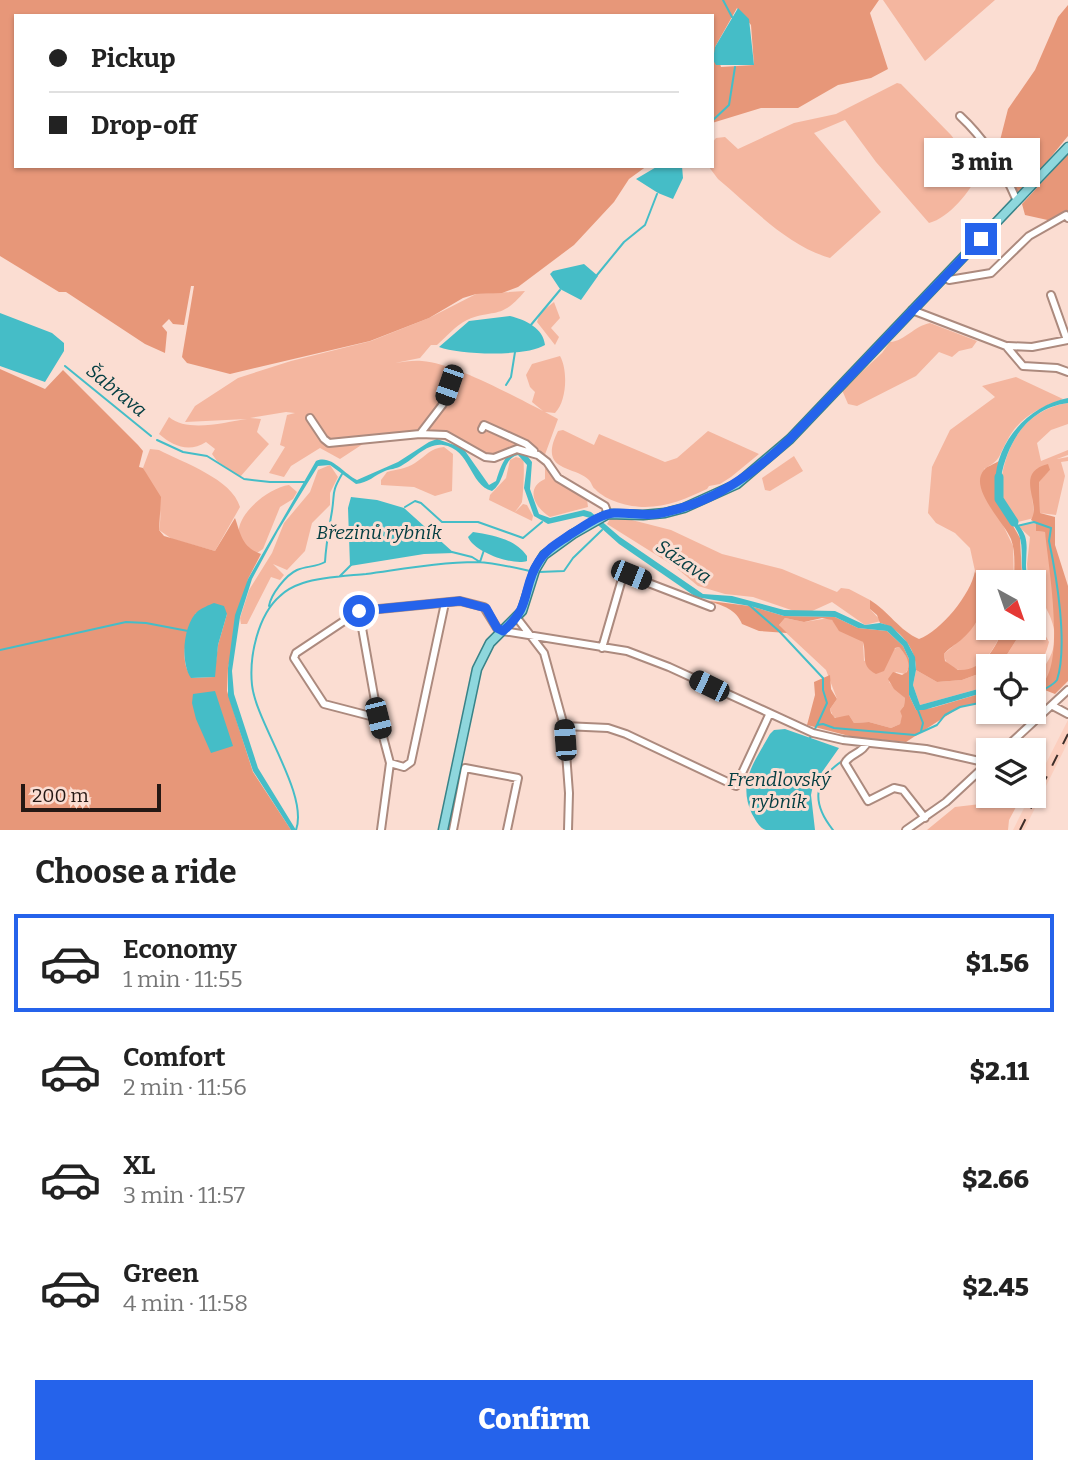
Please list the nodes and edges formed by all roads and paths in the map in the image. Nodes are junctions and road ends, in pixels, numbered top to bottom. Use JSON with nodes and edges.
{"nodes":[{"id":1,"x":960,"y":116,"type":"dead end"},
{"id":2,"x":1068,"y":147,"type":"edge"},
{"id":3,"x":1017,"y":201,"type":"junction"},
{"id":4,"x":1067,"y":216,"type":"edge"},
{"id":5,"x":944,"y":277,"type":"junction"},
{"id":6,"x":1051,"y":295,"type":"dead end"},
{"id":7,"x":912,"y":310,"type":"junction"},
{"id":8,"x":1067,"y":340,"type":"edge"},
{"id":9,"x":1006,"y":346,"type":"junction"},
{"id":10,"x":1068,"y":372,"type":"edge"},
{"id":11,"x":449,"y":385,"type":"dead end"},
{"id":12,"x":310,"y":418,"type":"dead end"},
{"id":13,"x":482,"y":429,"type":"dead end"},
{"id":14,"x":420,"y":434,"type":"junction"},
{"id":15,"x":538,"y":455,"type":"junction"},
{"id":16,"x":600,"y":518,"type":"junction"},
{"id":17,"x":445,"y":603,"type":"junction"},
{"id":18,"x":711,"y":607,"type":"dead end"},
{"id":19,"x":359,"y":611,"type":"junction"},
{"id":20,"x":517,"y":618,"type":"junction"},
{"id":21,"x":503,"y":631,"type":"junction"},
{"id":22,"x":527,"y":634,"type":"junction"},
{"id":23,"x":602,"y":648,"type":"junction"},
{"id":24,"x":1068,"y":690,"type":"edge"},
{"id":25,"x":1053,"y":706,"type":"junction"},
{"id":26,"x":1068,"y":713,"type":"edge"},
{"id":27,"x":769,"y":715,"type":"junction"},
{"id":28,"x":378,"y":718,"type":"junction"},
{"id":29,"x":564,"y":726,"type":"junction"},
{"id":30,"x":1017,"y":738,"type":"edge"},
{"id":31,"x":867,"y":743,"type":"junction"},
{"id":32,"x":976,"y":760,"type":"edge"},
{"id":33,"x":390,"y":763,"type":"junction"},
{"id":34,"x":976,"y":774,"type":"edge"},
{"id":35,"x":925,"y":818,"type":"junction"},
{"id":36,"x":380,"y":830,"type":"edge"},
{"id":37,"x":443,"y":830,"type":"edge"},
{"id":38,"x":453,"y":830,"type":"edge"},
{"id":39,"x":507,"y":830,"type":"edge"},
{"id":40,"x":568,"y":830,"type":"edge"},
{"id":41,"x":906,"y":830,"type":"edge"}],
"edges":[{"from":1,"to":3,"type":"street"},
{"from":2,"to":3,"type":"main road"},
{"from":3,"to":5,"type":"main road"},
{"from":4,"to":5,"type":"street"},
{"from":5,"to":7,"type":"main road"},
{"from":6,"to":8,"type":"street"},
{"from":7,"to":9,"type":"street"},
{"from":7,"to":16,"type":"main road"},
{"from":8,"to":9,"type":"street"},
{"from":9,"to":10,"type":"street"},
{"from":11,"to":14,"type":"street"},
{"from":12,"to":14,"type":"street"},
{"from":13,"to":15,"type":"street"},
{"from":14,"to":15,"type":"street"},
{"from":15,"to":16,"type":"street"},
{"from":16,"to":20,"type":"main road"},
{"from":17,"to":19,"type":"street"},
{"from":17,"to":21,"type":"street"},
{"from":17,"to":33,"type":"street"},
{"from":18,"to":23,"type":"street"},
{"from":19,"to":28,"type":"street"},
{"from":19,"to":28,"type":"street"},
{"from":20,"to":21,"type":"main road"},
{"from":20,"to":22,"type":"street"},
{"from":21,"to":22,"type":"street"},
{"from":21,"to":37,"type":"main road"},
{"from":22,"to":23,"type":"street"},
{"from":22,"to":29,"type":"street"},
{"from":23,"to":27,"type":"street"},
{"from":24,"to":25,"type":"street"},
{"from":25,"to":26,"type":"street"},
{"from":25,"to":30,"type":"street"},
{"from":27,"to":29,"type":"street"},
{"from":27,"to":31,"type":"street"},
{"from":28,"to":33,"type":"street"},
{"from":29,"to":40,"type":"street"},
{"from":31,"to":32,"type":"street"},
{"from":31,"to":35,"type":"street"},
{"from":33,"to":36,"type":"street"},
{"from":34,"to":35,"type":"street"},
{"from":35,"to":41,"type":"street"},
{"from":38,"to":39,"type":"street"}]}
